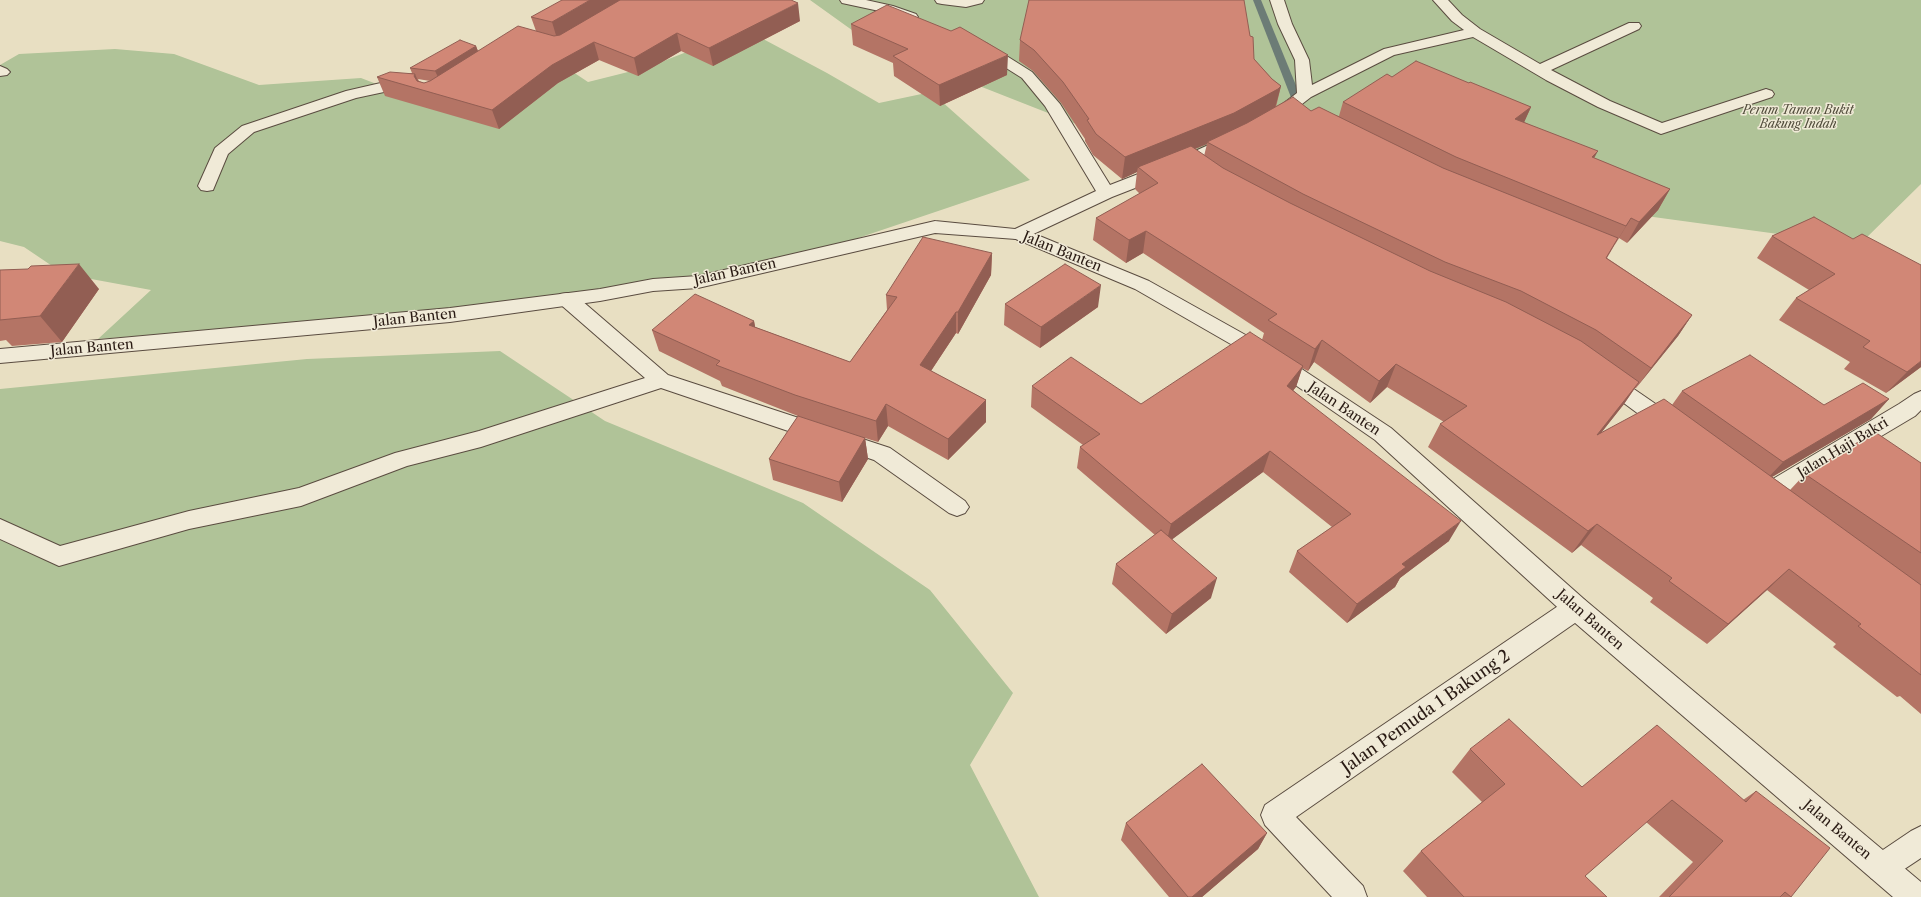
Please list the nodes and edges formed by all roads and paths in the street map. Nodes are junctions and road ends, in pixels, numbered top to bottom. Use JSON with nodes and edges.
{"nodes":[{"id":1,"x":847,"y":0,"type":"edge"},
{"id":2,"x":942,"y":0,"type":"edge"},
{"id":3,"x":977,"y":0,"type":"edge"},
{"id":4,"x":1277,"y":0,"type":"edge"},
{"id":5,"x":1441,"y":0,"type":"edge"},
{"id":6,"x":926,"y":22,"type":"edge"},
{"id":7,"x":1634,"y":26,"type":"dead end"},
{"id":8,"x":1475,"y":32,"type":"junction"},
{"id":9,"x":971,"y":40,"type":"edge"},
{"id":10,"x":1539,"y":70,"type":"junction"},
{"id":11,"x":428,"y":87,"type":"edge"},
{"id":12,"x":1305,"y":94,"type":"junction"},
{"id":13,"x":1766,"y":94,"type":"dead end"},
{"id":14,"x":1188,"y":161,"type":"junction"},
{"id":15,"x":1207,"y":173,"type":"edge"},
{"id":16,"x":207,"y":186,"type":"dead end"},
{"id":17,"x":1106,"y":193,"type":"junction"},
{"id":18,"x":1019,"y":234,"type":"junction"},
{"id":19,"x":567,"y":299,"type":"junction"},
{"id":20,"x":0,"y":356,"type":"edge"},
{"id":21,"x":1587,"y":366,"type":"edge"},
{"id":22,"x":661,"y":380,"type":"junction"},
{"id":23,"x":1921,"y":399,"type":"edge"},
{"id":24,"x":1688,"y":438,"type":"edge"},
{"id":25,"x":956,"y":507,"type":"dead end"},
{"id":26,"x":1782,"y":509,"type":"edge"},
{"id":27,"x":0,"y":528,"type":"edge"},
{"id":28,"x":1576,"y":608,"type":"junction"},
{"id":29,"x":1921,"y":841,"type":"edge"},
{"id":30,"x":1881,"y":868,"type":"junction"},
{"id":31,"x":1352,"y":897,"type":"edge"},
{"id":32,"x":1916,"y":897,"type":"edge"}],
"edges":[{"from":1,"to":6,"type":"street"},
{"from":2,"to":3,"type":"street"},
{"from":4,"to":12,"type":"street"},
{"from":5,"to":8,"type":"street"},
{"from":7,"to":10,"type":"street"},
{"from":8,"to":10,"type":"street"},
{"from":8,"to":12,"type":"street"},
{"from":9,"to":17,"type":"street"},
{"from":10,"to":13,"type":"street"},
{"from":11,"to":16,"type":"street"},
{"from":12,"to":14,"type":"street"},
{"from":14,"to":15,"type":"street"},
{"from":14,"to":17,"type":"street"},
{"from":17,"to":18,"type":"street"},
{"from":18,"to":19,"type":"street","name":"Jalan Banten"},
{"from":18,"to":28,"type":"street","name":"Jalan Banten"},
{"from":19,"to":20,"type":"street","name":"Jalan Banten"},
{"from":19,"to":22,"type":"street"},
{"from":21,"to":24,"type":"street"},
{"from":22,"to":25,"type":"street"},
{"from":22,"to":27,"type":"street"},
{"from":23,"to":26,"type":"street","name":"Jalan Haji Bakri"},
{"from":28,"to":30,"type":"street","name":"Jalan Banten"},
{"from":28,"to":31,"type":"street","name":"Jalan Pemuda 1 Bakung 2"},
{"from":29,"to":30,"type":"street"},
{"from":30,"to":32,"type":"street","name":"Jalan Banten"}]}
